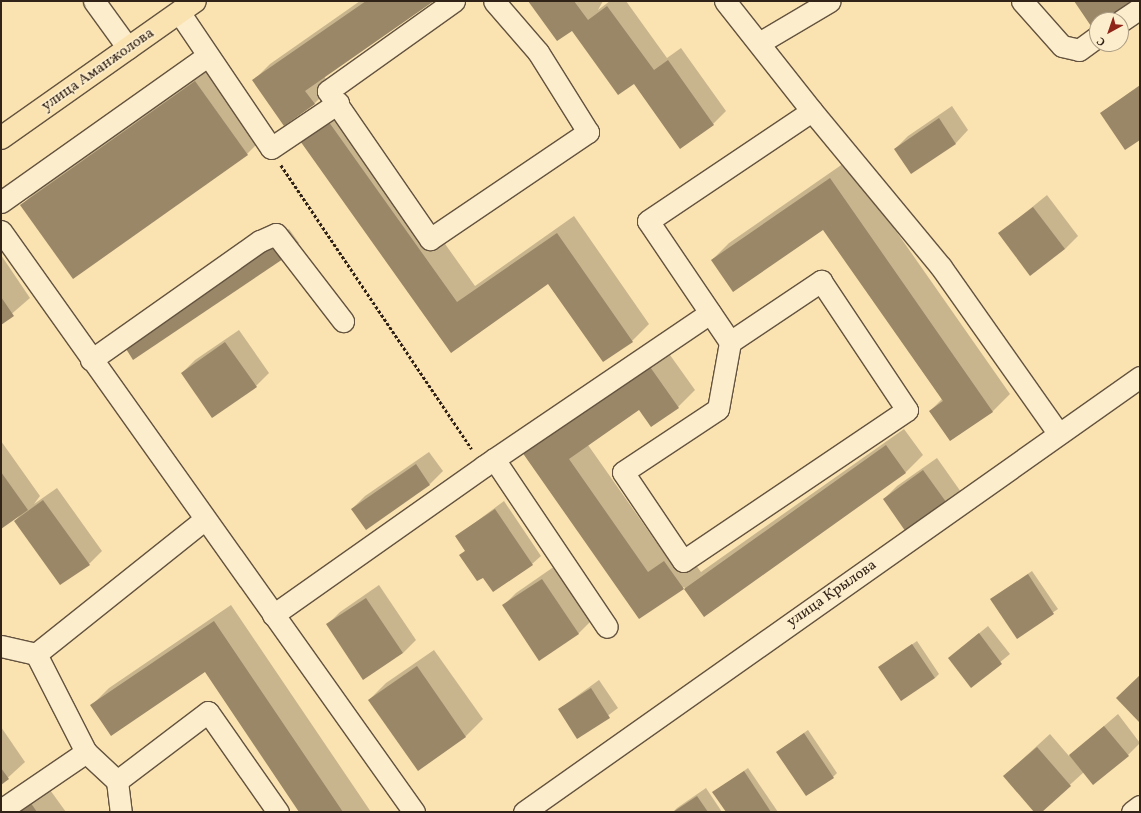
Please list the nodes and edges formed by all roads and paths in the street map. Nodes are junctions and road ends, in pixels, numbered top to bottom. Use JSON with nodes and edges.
{"nodes":[{"id":1,"x":94,"y":1,"type":"edge"},
{"id":2,"x":454,"y":1,"type":"edge"},
{"id":3,"x":494,"y":1,"type":"edge"},
{"id":4,"x":725,"y":1,"type":"edge"},
{"id":5,"x":830,"y":1,"type":"edge"},
{"id":6,"x":1022,"y":1,"type":"edge"},
{"id":7,"x":187,"y":7,"type":"edge"},
{"id":8,"x":1140,"y":8,"type":"edge"},
{"id":9,"x":1129,"y":16,"type":"edge"},
{"id":10,"x":759,"y":43,"type":"junction"},
{"id":11,"x":1089,"y":43,"type":"edge"},
{"id":12,"x":128,"y":48,"type":"junction"},
{"id":13,"x":207,"y":56,"type":"junction"},
{"id":14,"x":338,"y":102,"type":"junction"},
{"id":15,"x":812,"y":111,"type":"junction"},
{"id":16,"x":1,"y":138,"type":"edge"},
{"id":17,"x":271,"y":148,"type":"junction"},
{"id":18,"x":1,"y":202,"type":"edge"},
{"id":19,"x":1,"y":231,"type":"edge"},
{"id":20,"x":710,"y":313,"type":"junction"},
{"id":21,"x":343,"y":321,"type":"dead end"},
{"id":22,"x":730,"y":342,"type":"junction"},
{"id":23,"x":91,"y":360,"type":"junction"},
{"id":24,"x":1140,"y":377,"type":"edge"},
{"id":25,"x":1059,"y":434,"type":"junction"},
{"id":26,"x":489,"y":463,"type":"junction"},
{"id":27,"x":204,"y":520,"type":"junction"},
{"id":28,"x":273,"y":615,"type":"junction"},
{"id":29,"x":607,"y":627,"type":"dead end"},
{"id":30,"x":1,"y":646,"type":"edge"},
{"id":31,"x":36,"y":654,"type":"junction"},
{"id":32,"x":86,"y":752,"type":"junction"},
{"id":33,"x":117,"y":781,"type":"junction"},
{"id":34,"x":1140,"y":806,"type":"edge"},
{"id":35,"x":1,"y":810,"type":"edge"},
{"id":36,"x":121,"y":812,"type":"edge"},
{"id":37,"x":278,"y":812,"type":"edge"},
{"id":38,"x":414,"y":812,"type":"edge"},
{"id":39,"x":524,"y":812,"type":"edge"},
{"id":40,"x":1132,"y":812,"type":"edge"}],
"edges":[{"from":1,"to":12,"type":"street"},
{"from":2,"to":14,"type":"street"},
{"from":3,"to":14,"type":"street"},
{"from":4,"to":10,"type":"street"},
{"from":5,"to":10,"type":"street"},
{"from":6,"to":11,"type":"street"},
{"from":7,"to":12,"type":"main road","name":"улица Аманжолова"},
{"from":7,"to":13,"type":"street"},
{"from":8,"to":9,"type":"street"},
{"from":10,"to":15,"type":"street"},
{"from":12,"to":16,"type":"main road","name":"улица Аманжолова"},
{"from":13,"to":17,"type":"street"},
{"from":13,"to":18,"type":"street"},
{"from":14,"to":17,"type":"street"},
{"from":15,"to":20,"type":"street"},
{"from":15,"to":25,"type":"street"},
{"from":17,"to":26,"type":"path"},
{"from":19,"to":23,"type":"street"},
{"from":20,"to":22,"type":"street"},
{"from":20,"to":26,"type":"street"},
{"from":21,"to":23,"type":"street"},
{"from":22,"to":22,"type":"street"},
{"from":23,"to":27,"type":"street"},
{"from":24,"to":25,"type":"street","name":"улица Крылова"},
{"from":25,"to":39,"type":"street","name":"улица Крылова"},
{"from":26,"to":28,"type":"street"},
{"from":26,"to":29,"type":"street"},
{"from":27,"to":28,"type":"street"},
{"from":27,"to":31,"type":"street"},
{"from":28,"to":38,"type":"street"},
{"from":30,"to":31,"type":"street"},
{"from":31,"to":32,"type":"street"},
{"from":32,"to":33,"type":"street"},
{"from":32,"to":35,"type":"street"},
{"from":33,"to":36,"type":"street"},
{"from":33,"to":37,"type":"street"},
{"from":34,"to":40,"type":"street"}]}
